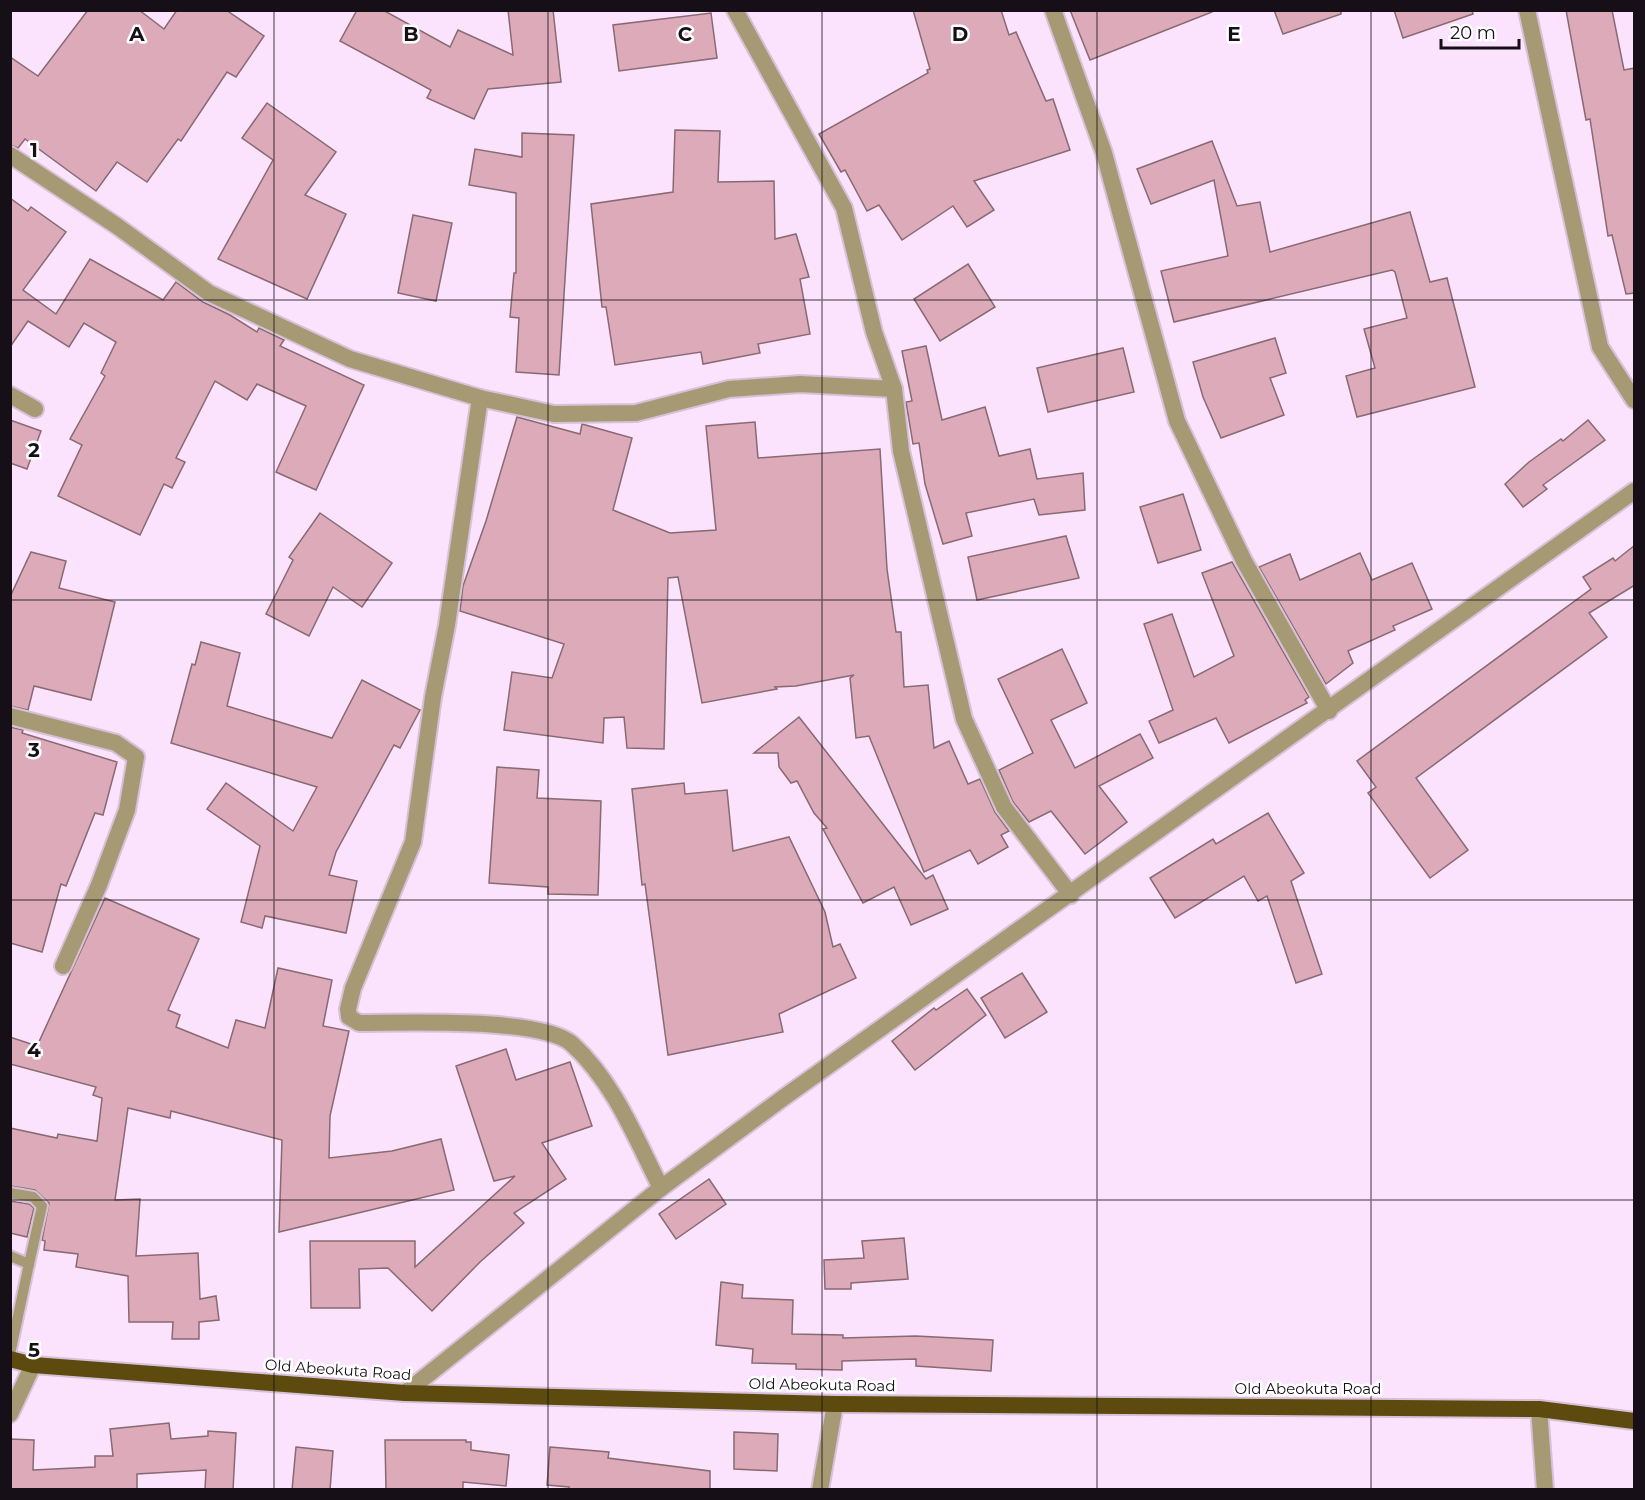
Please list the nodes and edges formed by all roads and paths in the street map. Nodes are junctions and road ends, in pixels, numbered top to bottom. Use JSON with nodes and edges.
{"nodes":[{"id":1,"x":735,"y":10,"type":"edge"},
{"id":2,"x":1053,"y":10,"type":"edge"},
{"id":3,"x":1527,"y":10,"type":"edge"},
{"id":4,"x":10,"y":155,"type":"edge"},
{"id":5,"x":894,"y":389,"type":"junction"},
{"id":6,"x":10,"y":394,"type":"edge"},
{"id":7,"x":480,"y":398,"type":"junction"},
{"id":8,"x":1635,"y":400,"type":"edge"},
{"id":9,"x":35,"y":408,"type":"dead end"},
{"id":10,"x":1635,"y":491,"type":"edge"},
{"id":11,"x":1329,"y":711,"type":"junction"},
{"id":12,"x":10,"y":716,"type":"edge"},
{"id":13,"x":1071,"y":895,"type":"junction"},
{"id":14,"x":63,"y":966,"type":"dead end"},
{"id":15,"x":661,"y":1188,"type":"junction"},
{"id":16,"x":10,"y":1193,"type":"edge"},
{"id":17,"x":10,"y":1256,"type":"edge"},
{"id":18,"x":29,"y":1264,"type":"junction"},
{"id":19,"x":10,"y":1354,"type":"edge"},
{"id":20,"x":10,"y":1359,"type":"edge"},
{"id":21,"x":33,"y":1365,"type":"junction"},
{"id":22,"x":405,"y":1394,"type":"junction"},
{"id":23,"x":835,"y":1404,"type":"junction"},
{"id":24,"x":1539,"y":1409,"type":"junction"},
{"id":25,"x":10,"y":1414,"type":"edge"},
{"id":26,"x":1635,"y":1421,"type":"edge"},
{"id":27,"x":820,"y":1490,"type":"edge"},
{"id":28,"x":1545,"y":1490,"type":"edge"}],
"edges":[{"from":1,"to":5,"type":"street"},
{"from":2,"to":11,"type":"street"},
{"from":3,"to":8,"type":"street"},
{"from":4,"to":7,"type":"street"},
{"from":5,"to":7,"type":"street"},
{"from":5,"to":13,"type":"street"},
{"from":6,"to":9,"type":"street"},
{"from":7,"to":15,"type":"street"},
{"from":10,"to":11,"type":"street"},
{"from":11,"to":13,"type":"street"},
{"from":12,"to":14,"type":"street"},
{"from":13,"to":15,"type":"street"},
{"from":15,"to":22,"type":"street"},
{"from":16,"to":18,"type":"lane"},
{"from":17,"to":18,"type":"lane"},
{"from":18,"to":19,"type":"lane"},
{"from":20,"to":21,"type":"highway","name":"Old Abeokuta Road"},
{"from":21,"to":22,"type":"highway","name":"Old Abeokuta Road"},
{"from":21,"to":25,"type":"street"},
{"from":22,"to":23,"type":"highway","name":"Old Abeokuta Road"},
{"from":23,"to":24,"type":"highway","name":"Old Abeokuta Road"},
{"from":23,"to":27,"type":"street"},
{"from":24,"to":26,"type":"highway","name":"Old Abeokuta Road"},
{"from":24,"to":28,"type":"street"}]}
